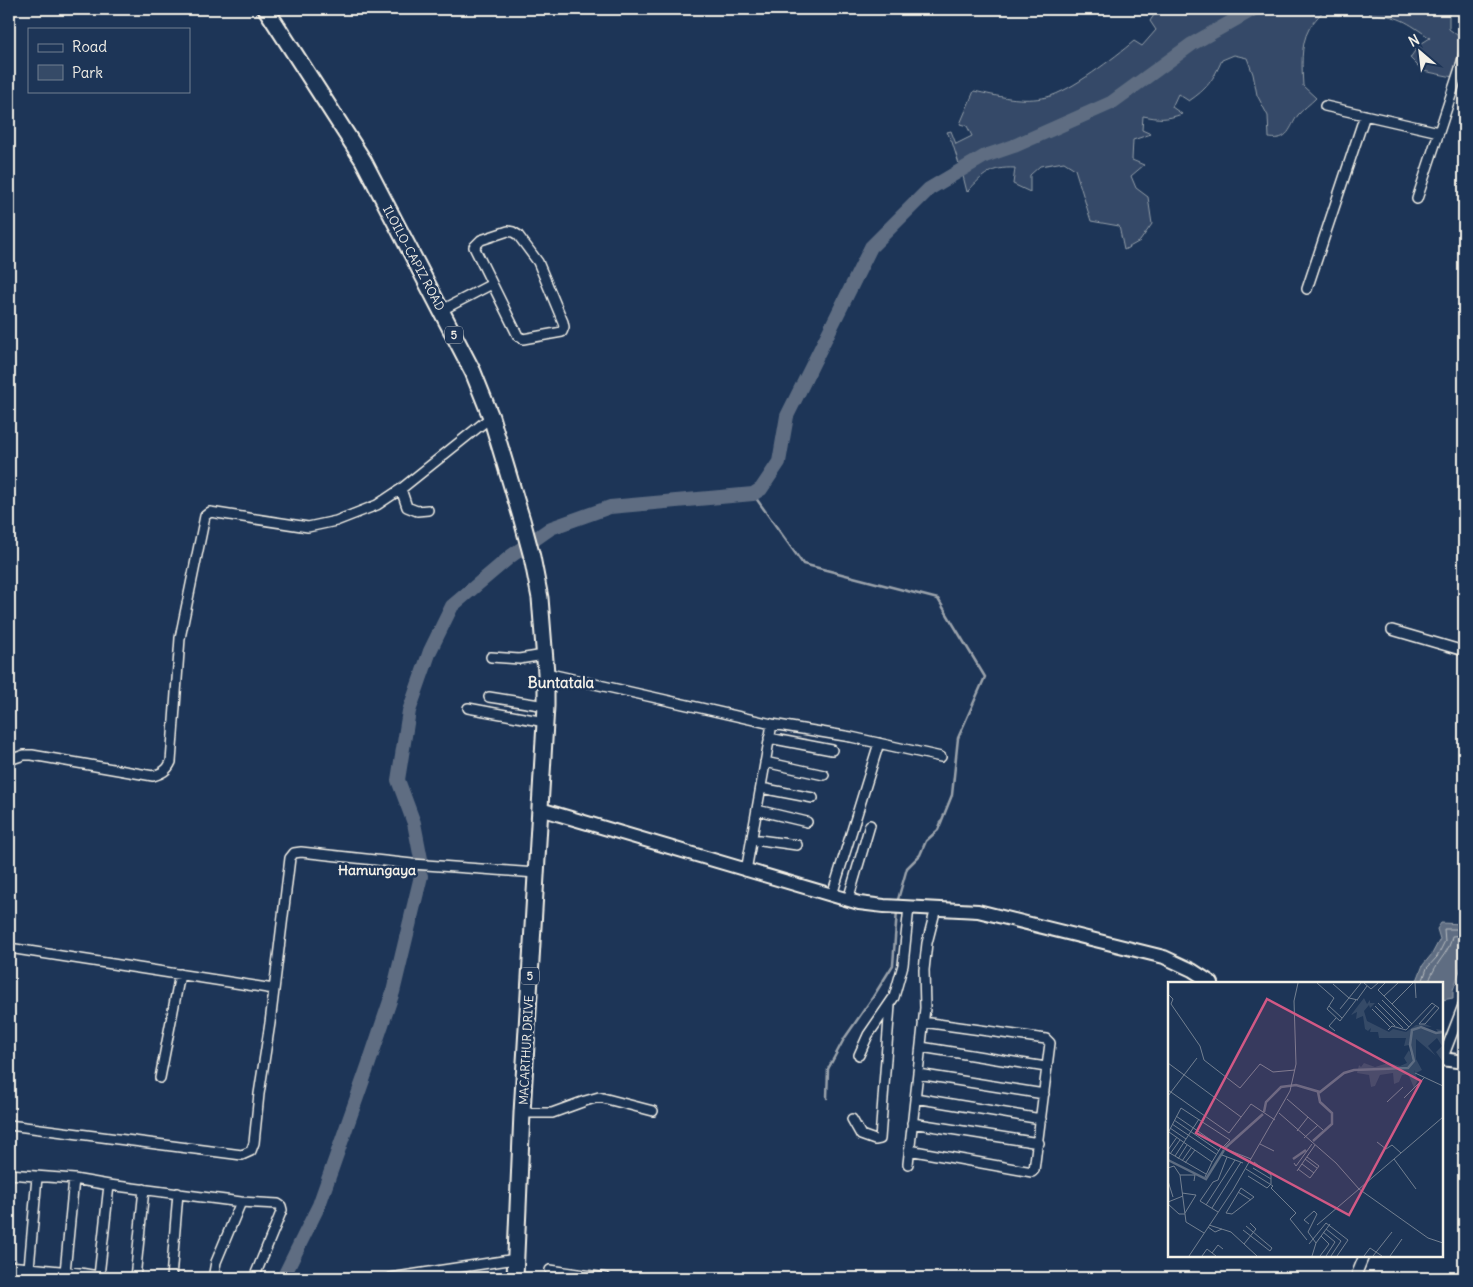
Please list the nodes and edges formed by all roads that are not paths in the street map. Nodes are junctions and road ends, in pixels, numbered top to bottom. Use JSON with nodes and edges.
{"nodes":[{"id":1,"x":266,"y":9,"type":"edge"},
{"id":2,"x":1464,"y":56,"type":"edge"},
{"id":3,"x":1324,"y":106,"type":"dead end"},
{"id":4,"x":1365,"y":115,"type":"junction"},
{"id":5,"x":1439,"y":132,"type":"junction"},
{"id":6,"x":1417,"y":199,"type":"dead end"},
{"id":7,"x":492,"y":284,"type":"junction"},
{"id":8,"x":1307,"y":289,"type":"dead end"},
{"id":9,"x":442,"y":310,"type":"junction"},
{"id":10,"x":491,"y":417,"type":"junction"},
{"id":11,"x":401,"y":489,"type":"junction"},
{"id":12,"x":428,"y":510,"type":"dead end"},
{"id":13,"x":1392,"y":630,"type":"dead end"},
{"id":14,"x":1464,"y":651,"type":"edge"},
{"id":15,"x":544,"y":655,"type":"junction"},
{"id":16,"x":491,"y":657,"type":"dead end"},
{"id":17,"x":546,"y":673,"type":"junction"},
{"id":18,"x":489,"y":697,"type":"dead end"},
{"id":19,"x":546,"y":706,"type":"junction"},
{"id":20,"x":468,"y":708,"type":"dead end"},
{"id":21,"x":545,"y":722,"type":"junction"},
{"id":22,"x":772,"y":724,"type":"junction"},
{"id":23,"x":770,"y":738,"type":"junction"},
{"id":24,"x":879,"y":743,"type":"junction"},
{"id":25,"x":832,"y":750,"type":"dead end"},
{"id":26,"x":941,"y":757,"type":"dead end"},
{"id":27,"x":9,"y":760,"type":"edge"},
{"id":28,"x":765,"y":762,"type":"junction"},
{"id":29,"x":824,"y":774,"type":"dead end"},
{"id":30,"x":761,"y":788,"type":"junction"},
{"id":31,"x":813,"y":798,"type":"dead end"},
{"id":32,"x":540,"y":809,"type":"junction"},
{"id":33,"x":757,"y":810,"type":"junction"},
{"id":34,"x":807,"y":822,"type":"dead end"},
{"id":35,"x":870,"y":825,"type":"dead end"},
{"id":36,"x":752,"y":839,"type":"junction"},
{"id":37,"x":796,"y":845,"type":"dead end"},
{"id":38,"x":746,"y":871,"type":"junction"},
{"id":39,"x":536,"y":873,"type":"junction"},
{"id":40,"x":832,"y":895,"type":"junction"},
{"id":41,"x":848,"y":900,"type":"junction"},
{"id":42,"x":906,"y":907,"type":"junction"},
{"id":43,"x":936,"y":908,"type":"junction"},
{"id":44,"x":9,"y":948,"type":"edge"},
{"id":45,"x":180,"y":974,"type":"junction"},
{"id":46,"x":1210,"y":982,"type":"edge"},
{"id":47,"x":274,"y":989,"type":"junction"},
{"id":48,"x":1464,"y":1003,"type":"edge"},
{"id":49,"x":890,"y":1005,"type":"junction"},
{"id":50,"x":923,"y":1022,"type":"junction"},
{"id":51,"x":921,"y":1048,"type":"junction"},
{"id":52,"x":858,"y":1055,"type":"dead end"},
{"id":53,"x":1443,"y":1056,"type":"edge"},
{"id":54,"x":1443,"y":1059,"type":"edge"},
{"id":55,"x":1464,"y":1062,"type":"edge"},
{"id":56,"x":1046,"y":1068,"type":"junction"},
{"id":57,"x":918,"y":1074,"type":"junction"},
{"id":58,"x":160,"y":1078,"type":"dead end"},
{"id":59,"x":1044,"y":1094,"type":"junction"},
{"id":60,"x":915,"y":1098,"type":"junction"},
{"id":61,"x":653,"y":1112,"type":"dead end"},
{"id":62,"x":522,"y":1114,"type":"junction"},
{"id":63,"x":1041,"y":1119,"type":"junction"},
{"id":64,"x":852,"y":1120,"type":"dead end"},
{"id":65,"x":912,"y":1123,"type":"junction"},
{"id":66,"x":9,"y":1125,"type":"edge"},
{"id":67,"x":1038,"y":1143,"type":"junction"},
{"id":68,"x":910,"y":1150,"type":"junction"},
{"id":69,"x":908,"y":1164,"type":"dead end"},
{"id":70,"x":9,"y":1174,"type":"edge"},
{"id":71,"x":37,"y":1177,"type":"junction"},
{"id":72,"x":74,"y":1179,"type":"junction"},
{"id":73,"x":109,"y":1186,"type":"junction"},
{"id":74,"x":144,"y":1189,"type":"junction"},
{"id":75,"x":178,"y":1193,"type":"junction"},
{"id":76,"x":241,"y":1202,"type":"junction"},
{"id":77,"x":1364,"y":1257,"type":"edge"},
{"id":78,"x":516,"y":1259,"type":"junction"},
{"id":79,"x":9,"y":1266,"type":"edge"},
{"id":80,"x":29,"y":1268,"type":"junction"},
{"id":81,"x":550,"y":1270,"type":"dead end"},
{"id":82,"x":65,"y":1272,"type":"junction"},
{"id":83,"x":567,"y":1275,"type":"edge"},
{"id":84,"x":80,"y":1276,"type":"edge"},
{"id":85,"x":99,"y":1276,"type":"junction"},
{"id":86,"x":110,"y":1278,"type":"edge"},
{"id":87,"x":135,"y":1278,"type":"edge"},
{"id":88,"x":171,"y":1278,"type":"edge"},
{"id":89,"x":213,"y":1278,"type":"edge"},
{"id":90,"x":254,"y":1278,"type":"edge"},
{"id":91,"x":390,"y":1278,"type":"edge"},
{"id":92,"x":515,"y":1278,"type":"edge"},
{"id":93,"x":606,"y":1278,"type":"edge"},
{"id":94,"x":1355,"y":1278,"type":"edge"}],
"edges":[{"from":1,"to":9,"type":"main road","name":"ILOILO-CAPIZ ROAD","number":"5"},
{"from":2,"to":5,"type":"street"},
{"from":3,"to":4,"type":"street"},
{"from":4,"to":5,"type":"street"},
{"from":4,"to":8,"type":"street"},
{"from":5,"to":6,"type":"street"},
{"from":7,"to":7,"type":"street"},
{"from":7,"to":9,"type":"street"},
{"from":9,"to":10,"type":"main road","name":"ILOILO-CAPIZ ROAD","number":"5"},
{"from":10,"to":11,"type":"street"},
{"from":10,"to":15,"type":"main road","name":"ILOILO-CAPIZ ROAD","number":"5"},
{"from":11,"to":12,"type":"street"},
{"from":11,"to":27,"type":"street"},
{"from":13,"to":14,"type":"street"},
{"from":15,"to":16,"type":"street"},
{"from":15,"to":17,"type":"main road","name":"ILOILO-CAPIZ ROAD","number":"5"},
{"from":17,"to":19,"type":"main road","name":"MACARTHUR DRIVE","number":"5"},
{"from":17,"to":22,"type":"street"},
{"from":18,"to":19,"type":"street"},
{"from":19,"to":21,"type":"main road","name":"MACARTHUR DRIVE","number":"5"},
{"from":20,"to":21,"type":"street"},
{"from":21,"to":32,"type":"main road","name":"MACARTHUR DRIVE","number":"5"},
{"from":22,"to":23,"type":"street"},
{"from":22,"to":24,"type":"street"},
{"from":23,"to":25,"type":"street"},
{"from":23,"to":28,"type":"street"},
{"from":24,"to":26,"type":"street"},
{"from":24,"to":40,"type":"street"},
{"from":28,"to":29,"type":"street"},
{"from":28,"to":30,"type":"street"},
{"from":30,"to":31,"type":"street"},
{"from":30,"to":33,"type":"street"},
{"from":32,"to":38,"type":"street"},
{"from":32,"to":39,"type":"main road","name":"MACARTHUR DRIVE","number":"5"},
{"from":33,"to":34,"type":"street"},
{"from":33,"to":36,"type":"street"},
{"from":35,"to":41,"type":"street"},
{"from":36,"to":37,"type":"street"},
{"from":36,"to":38,"type":"street"},
{"from":38,"to":40,"type":"street"},
{"from":39,"to":47,"type":"street"},
{"from":39,"to":62,"type":"main road","name":"MACARTHUR DRIVE","number":"5"},
{"from":40,"to":41,"type":"street"},
{"from":41,"to":42,"type":"street"},
{"from":42,"to":43,"type":"street"},
{"from":42,"to":49,"type":"street"},
{"from":43,"to":46,"type":"street"},
{"from":43,"to":50,"type":"street"},
{"from":44,"to":45,"type":"street"},
{"from":45,"to":47,"type":"street"},
{"from":45,"to":58,"type":"street"},
{"from":47,"to":66,"type":"street"},
{"from":48,"to":53,"type":"street"},
{"from":49,"to":52,"type":"street"},
{"from":49,"to":64,"type":"street"},
{"from":50,"to":51,"type":"street"},
{"from":50,"to":56,"type":"street"},
{"from":51,"to":56,"type":"street"},
{"from":51,"to":57,"type":"street"},
{"from":54,"to":55,"type":"street"},
{"from":56,"to":59,"type":"street"},
{"from":57,"to":59,"type":"street"},
{"from":57,"to":60,"type":"street"},
{"from":59,"to":63,"type":"street"},
{"from":60,"to":63,"type":"street"},
{"from":60,"to":65,"type":"street"},
{"from":61,"to":62,"type":"street"},
{"from":62,"to":78,"type":"main road","name":"MACARTHUR DRIVE","number":"5"},
{"from":63,"to":67,"type":"street"},
{"from":65,"to":67,"type":"street"},
{"from":65,"to":68,"type":"street"},
{"from":67,"to":68,"type":"street"},
{"from":68,"to":69,"type":"street"},
{"from":70,"to":71,"type":"street"},
{"from":71,"to":72,"type":"street"},
{"from":71,"to":80,"type":"street"},
{"from":72,"to":73,"type":"street"},
{"from":72,"to":82,"type":"street"},
{"from":73,"to":74,"type":"street"},
{"from":73,"to":85,"type":"street"},
{"from":74,"to":75,"type":"street"},
{"from":74,"to":87,"type":"street"},
{"from":75,"to":76,"type":"street"},
{"from":75,"to":88,"type":"street"},
{"from":76,"to":89,"type":"street"},
{"from":76,"to":90,"type":"street"},
{"from":77,"to":94,"type":"street"},
{"from":78,"to":91,"type":"street"},
{"from":78,"to":92,"type":"main road","name":"MACARTHUR DRIVE","number":"5"},
{"from":79,"to":80,"type":"street"},
{"from":80,"to":82,"type":"street"},
{"from":81,"to":83,"type":"street"},
{"from":82,"to":84,"type":"street"},
{"from":83,"to":93,"type":"street"},
{"from":84,"to":85,"type":"street"},
{"from":85,"to":86,"type":"street"}]}
